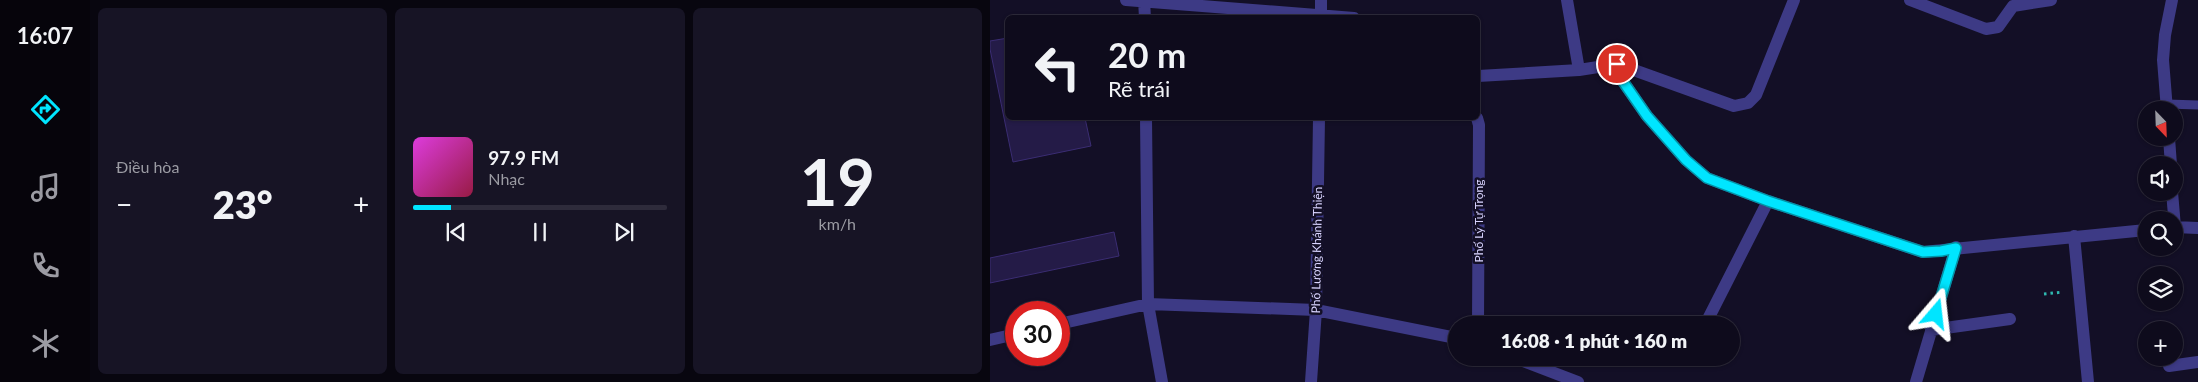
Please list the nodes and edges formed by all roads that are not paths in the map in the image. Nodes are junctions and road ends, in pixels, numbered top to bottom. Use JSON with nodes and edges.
{"nodes":[{"id":1,"x":1126,"y":0,"type":"edge"},
{"id":2,"x":1321,"y":0,"type":"edge"},
{"id":3,"x":1566,"y":0,"type":"edge"},
{"id":4,"x":1794,"y":0,"type":"edge"},
{"id":5,"x":1910,"y":0,"type":"edge"},
{"id":6,"x":2051,"y":0,"type":"edge"},
{"id":7,"x":2172,"y":0,"type":"edge"},
{"id":8,"x":1144,"y":1,"type":"edge"},
{"id":9,"x":2012,"y":3,"type":"edge"},
{"id":10,"x":1144,"y":15,"type":"edge"},
{"id":11,"x":1309,"y":15,"type":"edge"},
{"id":12,"x":1321,"y":15,"type":"edge"},
{"id":13,"x":1617,"y":64,"type":"junction"},
{"id":14,"x":1579,"y":70,"type":"junction"},
{"id":15,"x":1480,"y":76,"type":"edge"},
{"id":16,"x":2166,"y":101,"type":"edge"},
{"id":17,"x":2198,"y":105,"type":"edge"},
{"id":18,"x":2183,"y":106,"type":"edge"},
{"id":19,"x":1146,"y":120,"type":"edge"},
{"id":20,"x":1320,"y":120,"type":"edge"},
{"id":21,"x":1477,"y":120,"type":"edge"},
{"id":22,"x":1768,"y":201,"type":"junction"},
{"id":23,"x":2183,"y":227,"type":"edge"},
{"id":24,"x":2198,"y":228,"type":"edge"},
{"id":25,"x":2138,"y":231,"type":"edge"},
{"id":26,"x":2074,"y":236,"type":"junction"},
{"id":27,"x":1956,"y":248,"type":"junction"},
{"id":28,"x":1148,"y":304,"type":"junction"},
{"id":29,"x":1316,"y":310,"type":"junction"},
{"id":30,"x":1478,"y":316,"type":"edge"},
{"id":31,"x":1710,"y":316,"type":"edge"},
{"id":32,"x":2010,"y":319,"type":"dead end"},
{"id":33,"x":1070,"y":322,"type":"edge"},
{"id":34,"x":1931,"y":330,"type":"junction"},
{"id":35,"x":1448,"y":336,"type":"edge"},
{"id":36,"x":1005,"y":337,"type":"edge"},
{"id":37,"x":990,"y":340,"type":"edge"},
{"id":38,"x":2198,"y":362,"type":"edge"},
{"id":39,"x":2183,"y":364,"type":"edge"},
{"id":40,"x":1535,"y":366,"type":"edge"},
{"id":41,"x":1162,"y":382,"type":"edge"},
{"id":42,"x":1311,"y":382,"type":"edge"},
{"id":43,"x":1576,"y":382,"type":"edge"},
{"id":44,"x":1916,"y":382,"type":"edge"},
{"id":45,"x":2088,"y":382,"type":"edge"}],
"edges":[{"from":1,"to":8,"type":"street"},
{"from":2,"to":12,"type":"street"},
{"from":3,"to":14,"type":"street"},
{"from":4,"to":13,"type":"street"},
{"from":5,"to":9,"type":"street"},
{"from":6,"to":9,"type":"street"},
{"from":7,"to":16,"type":"street"},
{"from":8,"to":10,"type":"street"},
{"from":8,"to":11,"type":"street"},
{"from":13,"to":14,"type":"street"},
{"from":13,"to":22,"type":"street"},
{"from":14,"to":15,"type":"street"},
{"from":17,"to":18,"type":"lane"},
{"from":19,"to":28,"type":"street"},
{"from":20,"to":29,"type":"street","name":"Phố Lương Khánh Thiện"},
{"from":21,"to":30,"type":"street","name":"Phố Lý Tự Trọng"},
{"from":22,"to":27,"type":"street"},
{"from":22,"to":31,"type":"street"},
{"from":23,"to":24,"type":"street"},
{"from":25,"to":26,"type":"street"},
{"from":26,"to":27,"type":"street"},
{"from":26,"to":45,"type":"street"},
{"from":27,"to":34,"type":"street"},
{"from":28,"to":29,"type":"street"},
{"from":28,"to":33,"type":"street"},
{"from":28,"to":41,"type":"street"},
{"from":29,"to":35,"type":"street"},
{"from":29,"to":42,"type":"street","name":"Phố Lương Khánh Thiện"},
{"from":32,"to":34,"type":"street"},
{"from":34,"to":44,"type":"street"},
{"from":36,"to":37,"type":"street"},
{"from":38,"to":39,"type":"street"},
{"from":40,"to":43,"type":"street"}]}
